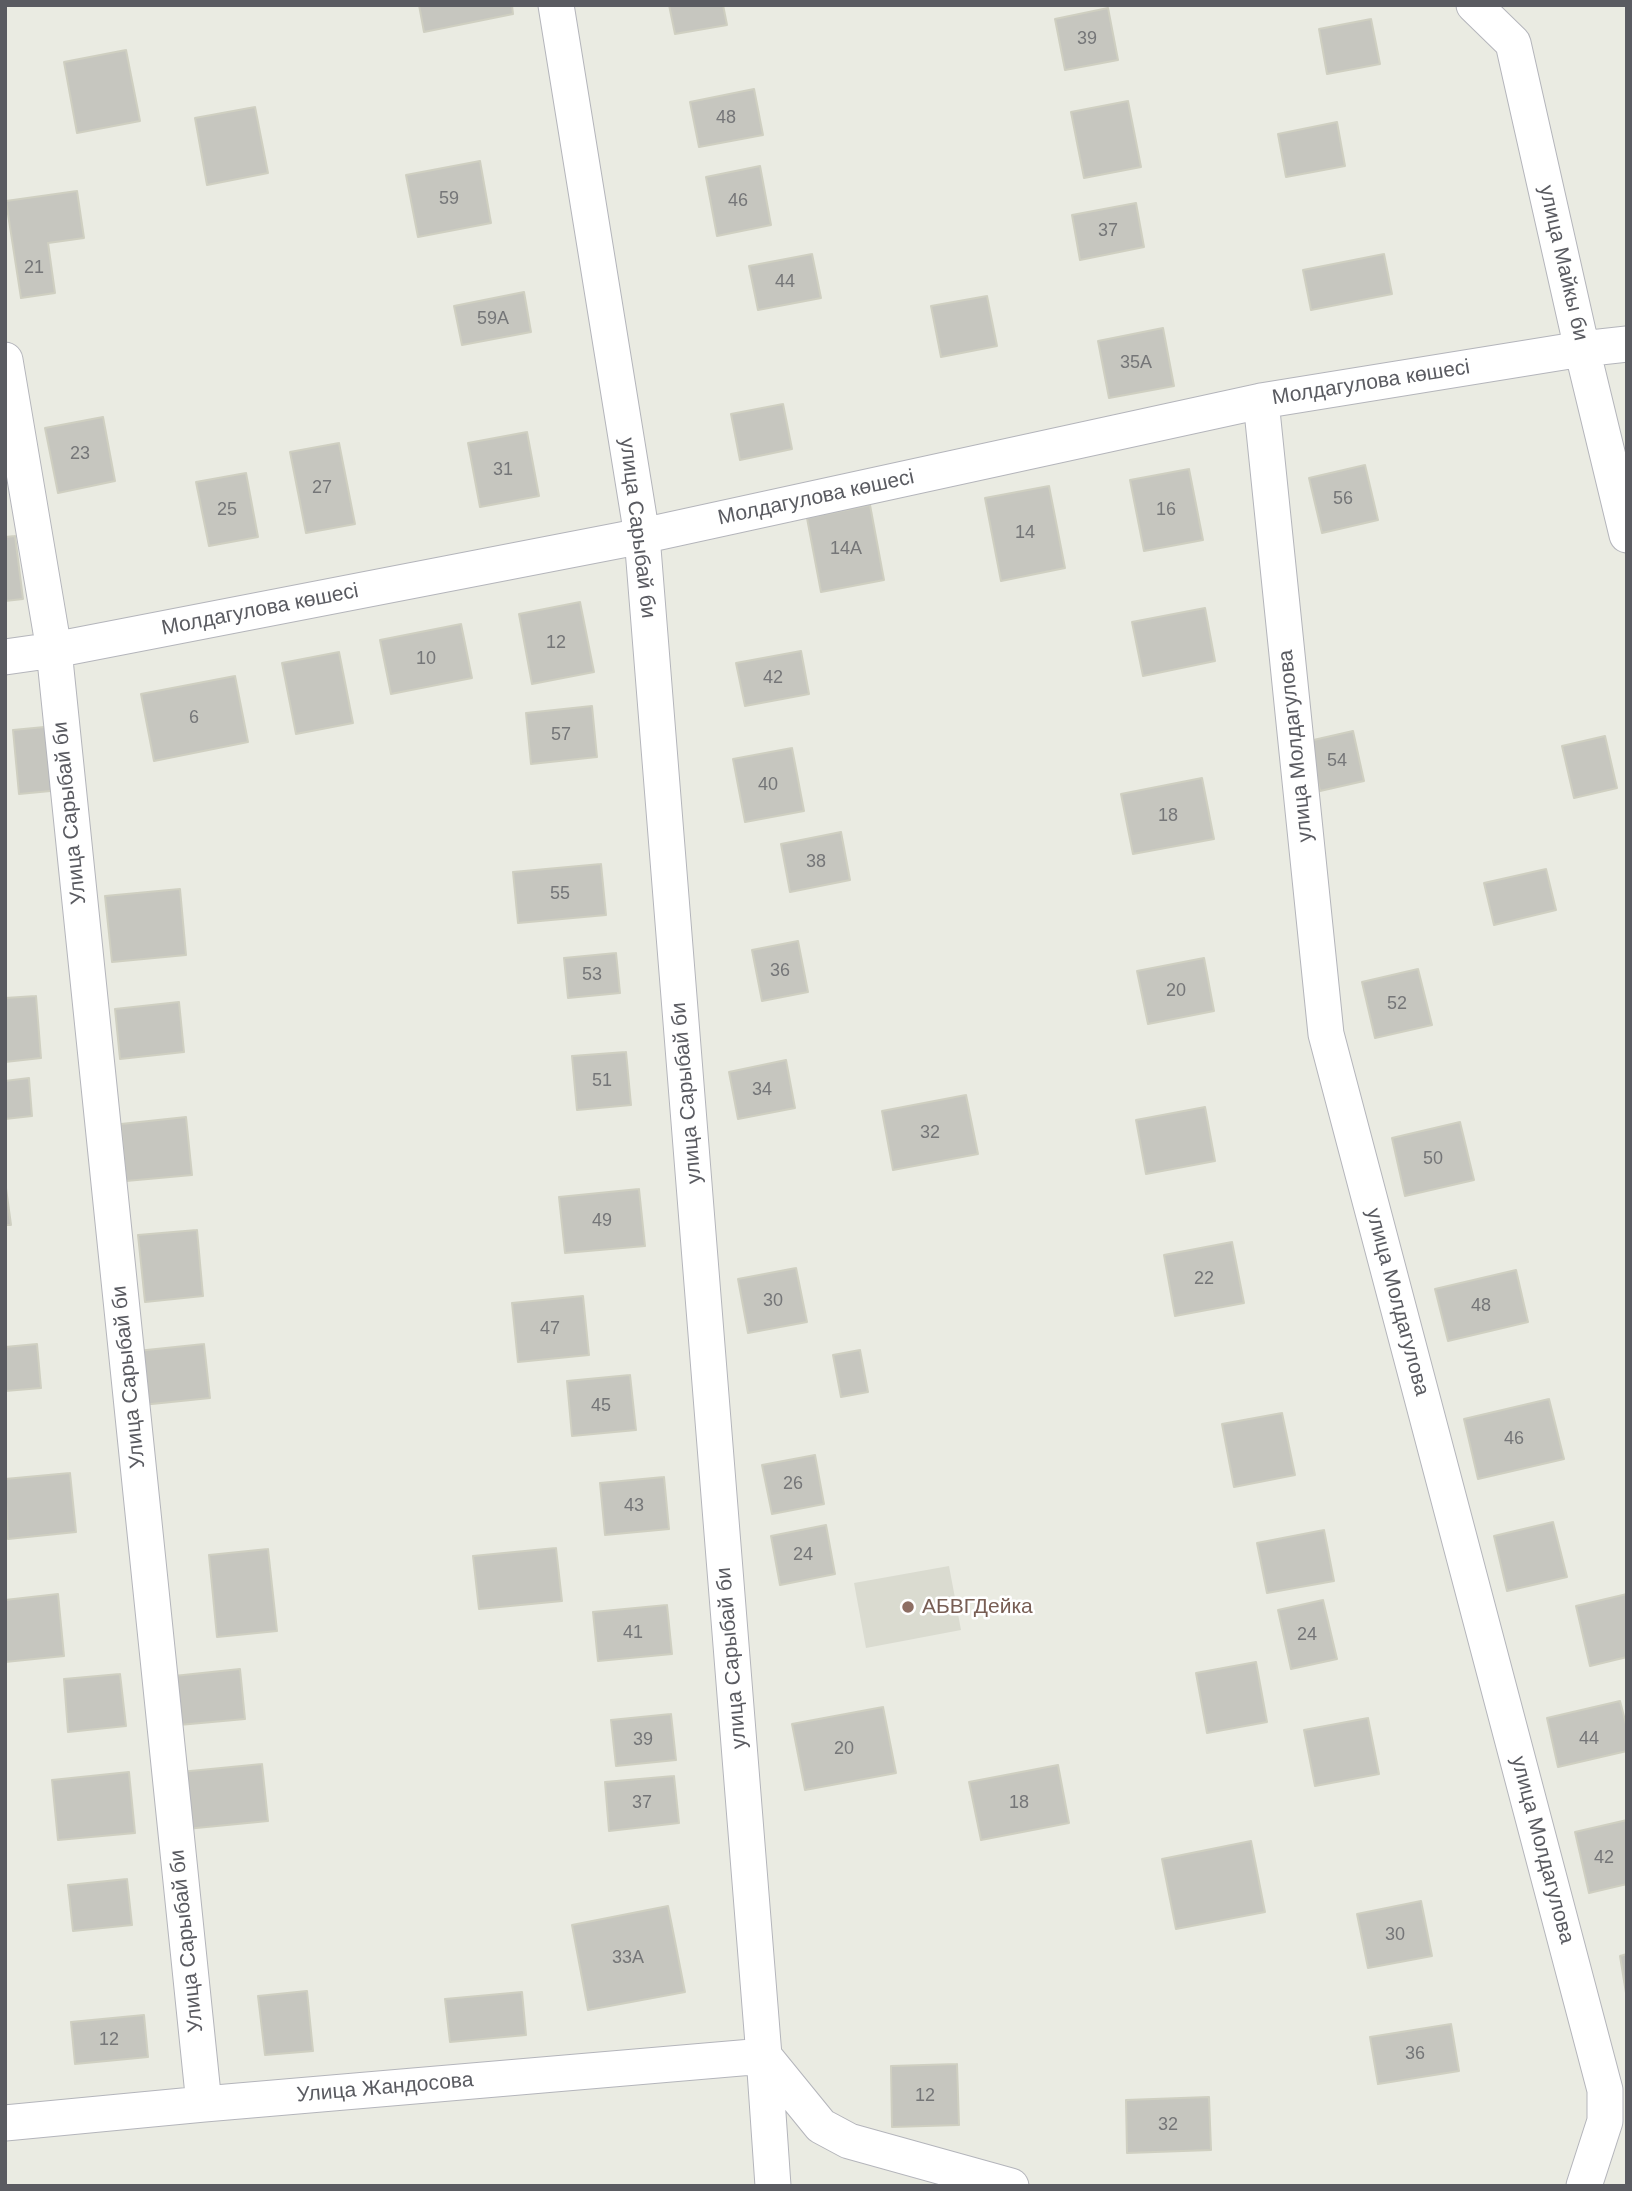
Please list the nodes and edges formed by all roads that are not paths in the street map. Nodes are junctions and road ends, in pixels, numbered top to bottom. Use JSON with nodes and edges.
{"nodes":[{"id":1,"x":556,"y":5,"type":"edge"},
{"id":2,"x":1474,"y":5,"type":"edge"},
{"id":3,"x":1627,"y":344,"type":"edge"},
{"id":4,"x":1582,"y":349,"type":"junction"},
{"id":5,"x":5,"y":360,"type":"edge"},
{"id":6,"x":1261,"y":401,"type":"junction"},
{"id":7,"x":1627,"y":535,"type":"edge"},
{"id":8,"x":642,"y":537,"type":"junction"},
{"id":9,"x":54,"y":650,"type":"junction"},
{"id":10,"x":5,"y":657,"type":"edge"},
{"id":11,"x":764,"y":2056,"type":"junction"},
{"id":12,"x":204,"y":2104,"type":"junction"},
{"id":13,"x":5,"y":2123,"type":"edge"},
{"id":14,"x":773,"y":2186,"type":"edge"},
{"id":15,"x":1011,"y":2186,"type":"edge"},
{"id":16,"x":1584,"y":2186,"type":"edge"}],
"edges":[{"from":1,"to":8,"type":"street","name":"улица Сарыбай би"},
{"from":2,"to":4,"type":"street","name":"улица Майкы би"},
{"from":3,"to":4,"type":"street","name":"Молдагулова көшесі"},
{"from":4,"to":6,"type":"street","name":"Молдагулова көшесі"},
{"from":4,"to":7,"type":"street","name":"улица Майкы би"},
{"from":5,"to":9,"type":"street"},
{"from":6,"to":8,"type":"street","name":"Молдагулова көшесі"},
{"from":6,"to":16,"type":"street","name":"улица Молдагулова"},
{"from":8,"to":9,"type":"street","name":"Молдагулова көшесі"},
{"from":8,"to":11,"type":"street","name":"улица Сарыбай би"},
{"from":9,"to":10,"type":"street","name":"Молдагулова көшесі"},
{"from":9,"to":12,"type":"street","name":"Улица Сарыбай би"},
{"from":11,"to":12,"type":"street","name":"Улица Жандосова"},
{"from":11,"to":14,"type":"street","name":"улица Сарыбай би"},
{"from":11,"to":15,"type":"street"},
{"from":12,"to":13,"type":"street","name":"Улица Жандосова"}]}
